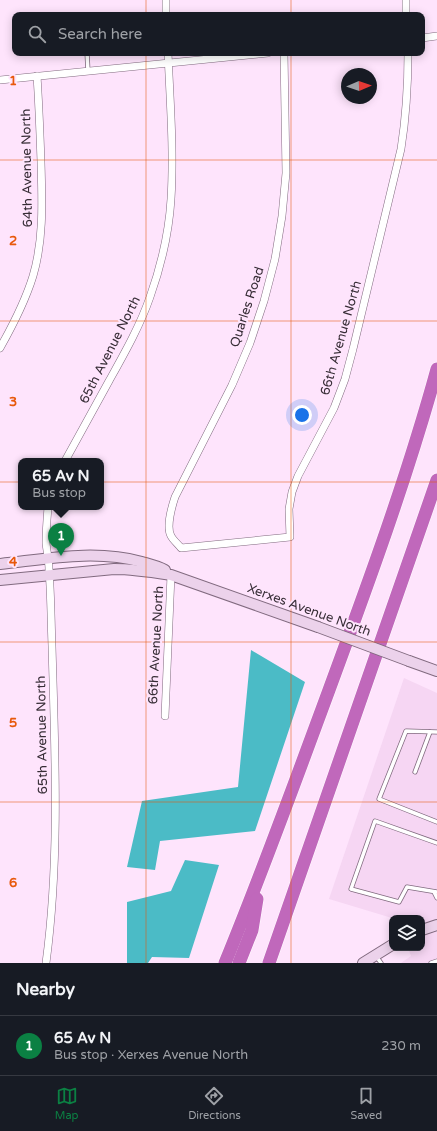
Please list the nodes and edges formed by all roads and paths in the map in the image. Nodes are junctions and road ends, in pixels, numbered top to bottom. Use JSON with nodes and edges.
{"nodes":[{"id":1,"x":166,"y":0,"type":"edge"},
{"id":2,"x":406,"y":0,"type":"edge"},
{"id":3,"x":166,"y":12,"type":"edge"},
{"id":4,"x":406,"y":12,"type":"edge"},
{"id":5,"x":437,"y":36,"type":"edge"},
{"id":6,"x":425,"y":38,"type":"edge"},
{"id":7,"x":87,"y":56,"type":"edge"},
{"id":8,"x":168,"y":56,"type":"edge"},
{"id":9,"x":238,"y":56,"type":"edge"},
{"id":10,"x":284,"y":56,"type":"edge"},
{"id":11,"x":408,"y":56,"type":"edge"},
{"id":12,"x":168,"y":63,"type":"junction"},
{"id":13,"x":88,"y":71,"type":"junction"},
{"id":14,"x":37,"y":76,"type":"junction"},
{"id":15,"x":0,"y":80,"type":"edge"},
{"id":16,"x":0,"y":348,"type":"edge"},
{"id":17,"x":437,"y":369,"type":"edge"},
{"id":18,"x":67,"y":458,"type":"edge"},
{"id":19,"x":437,"y":480,"type":"edge"},
{"id":20,"x":48,"y":510,"type":"edge"},
{"id":21,"x":181,"y":548,"type":"joint"},
{"id":22,"x":49,"y":559,"type":"junction"},
{"id":23,"x":0,"y":564,"type":"edge"},
{"id":24,"x":50,"y":575,"type":"junction"},
{"id":25,"x":171,"y":575,"type":"junction"},
{"id":26,"x":0,"y":580,"type":"edge"},
{"id":27,"x":437,"y":671,"type":"edge"},
{"id":28,"x":165,"y":716,"type":"dead end"},
{"id":29,"x":430,"y":732,"type":"junction"},
{"id":30,"x":437,"y":732,"type":"edge"},
{"id":31,"x":416,"y":772,"type":"dead end"},
{"id":32,"x":437,"y":822,"type":"edge"},
{"id":33,"x":437,"y":843,"type":"edge"},
{"id":34,"x":261,"y":874,"type":"junction"},
{"id":35,"x":436,"y":892,"type":"edge"},
{"id":36,"x":437,"y":898,"type":"edge"},
{"id":37,"x":437,"y":924,"type":"edge"},
{"id":38,"x":425,"y":929,"type":"edge"},
{"id":39,"x":389,"y":948,"type":"edge"},
{"id":40,"x":378,"y":959,"type":"edge"},
{"id":41,"x":437,"y":961,"type":"edge"},
{"id":42,"x":46,"y":963,"type":"edge"},
{"id":43,"x":225,"y":963,"type":"edge"},
{"id":44,"x":239,"y":963,"type":"edge"},
{"id":45,"x":269,"y":963,"type":"edge"},
{"id":46,"x":363,"y":963,"type":"edge"},
{"id":47,"x":431,"y":963,"type":"edge"}],
"edges":[{"from":1,"to":3,"type":"street"},
{"from":2,"to":4,"type":"street"},
{"from":5,"to":6,"type":"street"},
{"from":7,"to":13,"type":"lane"},
{"from":8,"to":12,"type":"street","name":"65th Avenue North"},
{"from":9,"to":12,"type":"street"},
{"from":10,"to":21,"type":"street","name":"Quarles Road"},
{"from":11,"to":21,"type":"street","name":"66th Avenue North"},
{"from":12,"to":13,"type":"street"},
{"from":12,"to":18,"type":"street","name":"65th Avenue North"},
{"from":13,"to":14,"type":"street"},
{"from":14,"to":15,"type":"street"},
{"from":14,"to":16,"type":"street","name":"64th Avenue North"},
{"from":17,"to":34,"type":"highway"},
{"from":19,"to":45,"type":"highway"},
{"from":20,"to":22,"type":"street","name":"65th Avenue North"},
{"from":22,"to":23,"type":"street","name":"Xerxes Avenue North"},
{"from":22,"to":24,"type":"street","name":"65th Avenue North"},
{"from":22,"to":25,"type":"street","name":"Xerxes Avenue North"},
{"from":24,"to":25,"type":"street","name":"Xerxes Avenue North"},
{"from":24,"to":26,"type":"street","name":"Xerxes Avenue North"},
{"from":24,"to":42,"type":"street","name":"65th Avenue North"},
{"from":25,"to":27,"type":"street","name":"Xerxes Avenue North","bridge":true},
{"from":25,"to":28,"type":"street","name":"66th Avenue North"},
{"from":29,"to":30,"type":"lane"},
{"from":29,"to":31,"type":"lane"},
{"from":29,"to":32,"type":"lane"},
{"from":33,"to":35,"type":"lane"},
{"from":34,"to":43,"type":"highway"},
{"from":34,"to":44,"type":"highway"},
{"from":35,"to":36,"type":"lane"},
{"from":37,"to":38,"type":"street"},
{"from":39,"to":40,"type":"street"},
{"from":40,"to":46,"type":"street"},
{"from":41,"to":47,"type":"lane"}]}
